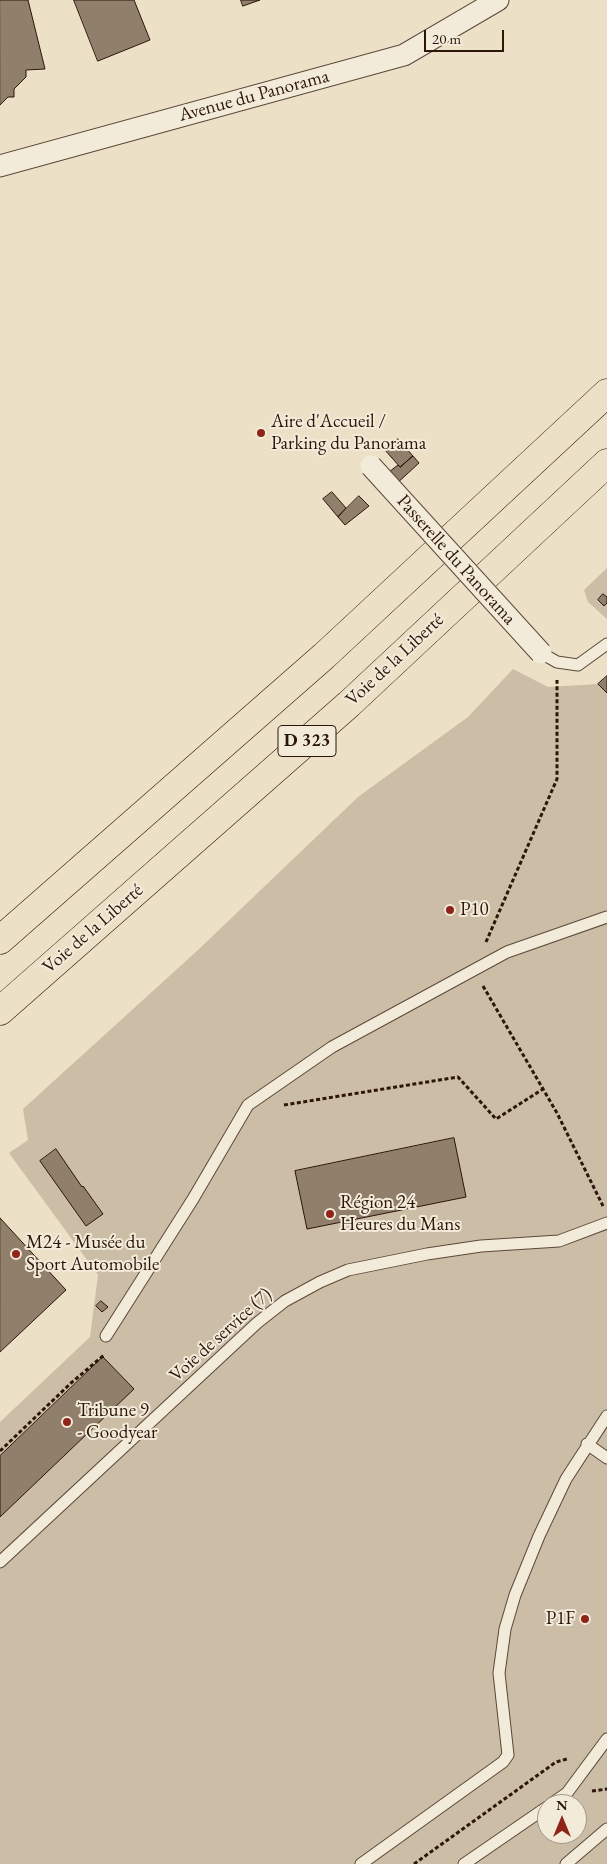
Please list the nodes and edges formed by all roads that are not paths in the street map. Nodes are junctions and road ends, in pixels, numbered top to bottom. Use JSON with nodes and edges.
{"nodes":[{"id":1,"x":498,"y":0,"type":"edge"},
{"id":2,"x":0,"y":166,"type":"edge"},
{"id":3,"x":607,"y":393,"type":"edge"},
{"id":4,"x":607,"y":464,"type":"edge"},
{"id":5,"x":371,"y":466,"type":"dead end"},
{"id":6,"x":607,"y":644,"type":"edge"},
{"id":7,"x":549,"y":657,"type":"joint"},
{"id":8,"x":607,"y":917,"type":"edge"},
{"id":9,"x":0,"y":940,"type":"edge"},
{"id":10,"x":0,"y":1011,"type":"edge"},
{"id":11,"x":607,"y":1224,"type":"edge"},
{"id":12,"x":106,"y":1336,"type":"dead end"},
{"id":13,"x":607,"y":1416,"type":"edge"},
{"id":14,"x":587,"y":1444,"type":"junction"},
{"id":15,"x":607,"y":1458,"type":"edge"},
{"id":16,"x":0,"y":1562,"type":"edge"},
{"id":17,"x":607,"y":1739,"type":"edge"},
{"id":18,"x":566,"y":1794,"type":"edge"},
{"id":19,"x":537,"y":1814,"type":"edge"},
{"id":20,"x":607,"y":1829,"type":"edge"},
{"id":21,"x":361,"y":1864,"type":"edge"},
{"id":22,"x":464,"y":1864,"type":"edge"},
{"id":23,"x":566,"y":1864,"type":"edge"}],
"edges":[{"from":1,"to":2,"type":"street","name":"Avenue du Panorama"},
{"from":3,"to":9,"type":"highway","number":"D 323"},
{"from":4,"to":10,"type":"highway","name":"Voie de la Liberté","number":"D 323"},
{"from":5,"to":7,"type":"street","name":"Passerelle du Panorama","bridge":true},
{"from":6,"to":7,"type":"lane"},
{"from":8,"to":12,"type":"lane"},
{"from":11,"to":16,"type":"lane","name":"Voie de service (7)"},
{"from":13,"to":14,"type":"lane"},
{"from":14,"to":15,"type":"lane"},
{"from":14,"to":21,"type":"lane"},
{"from":17,"to":18,"type":"lane"},
{"from":19,"to":22,"type":"lane"},
{"from":20,"to":23,"type":"lane"}]}
